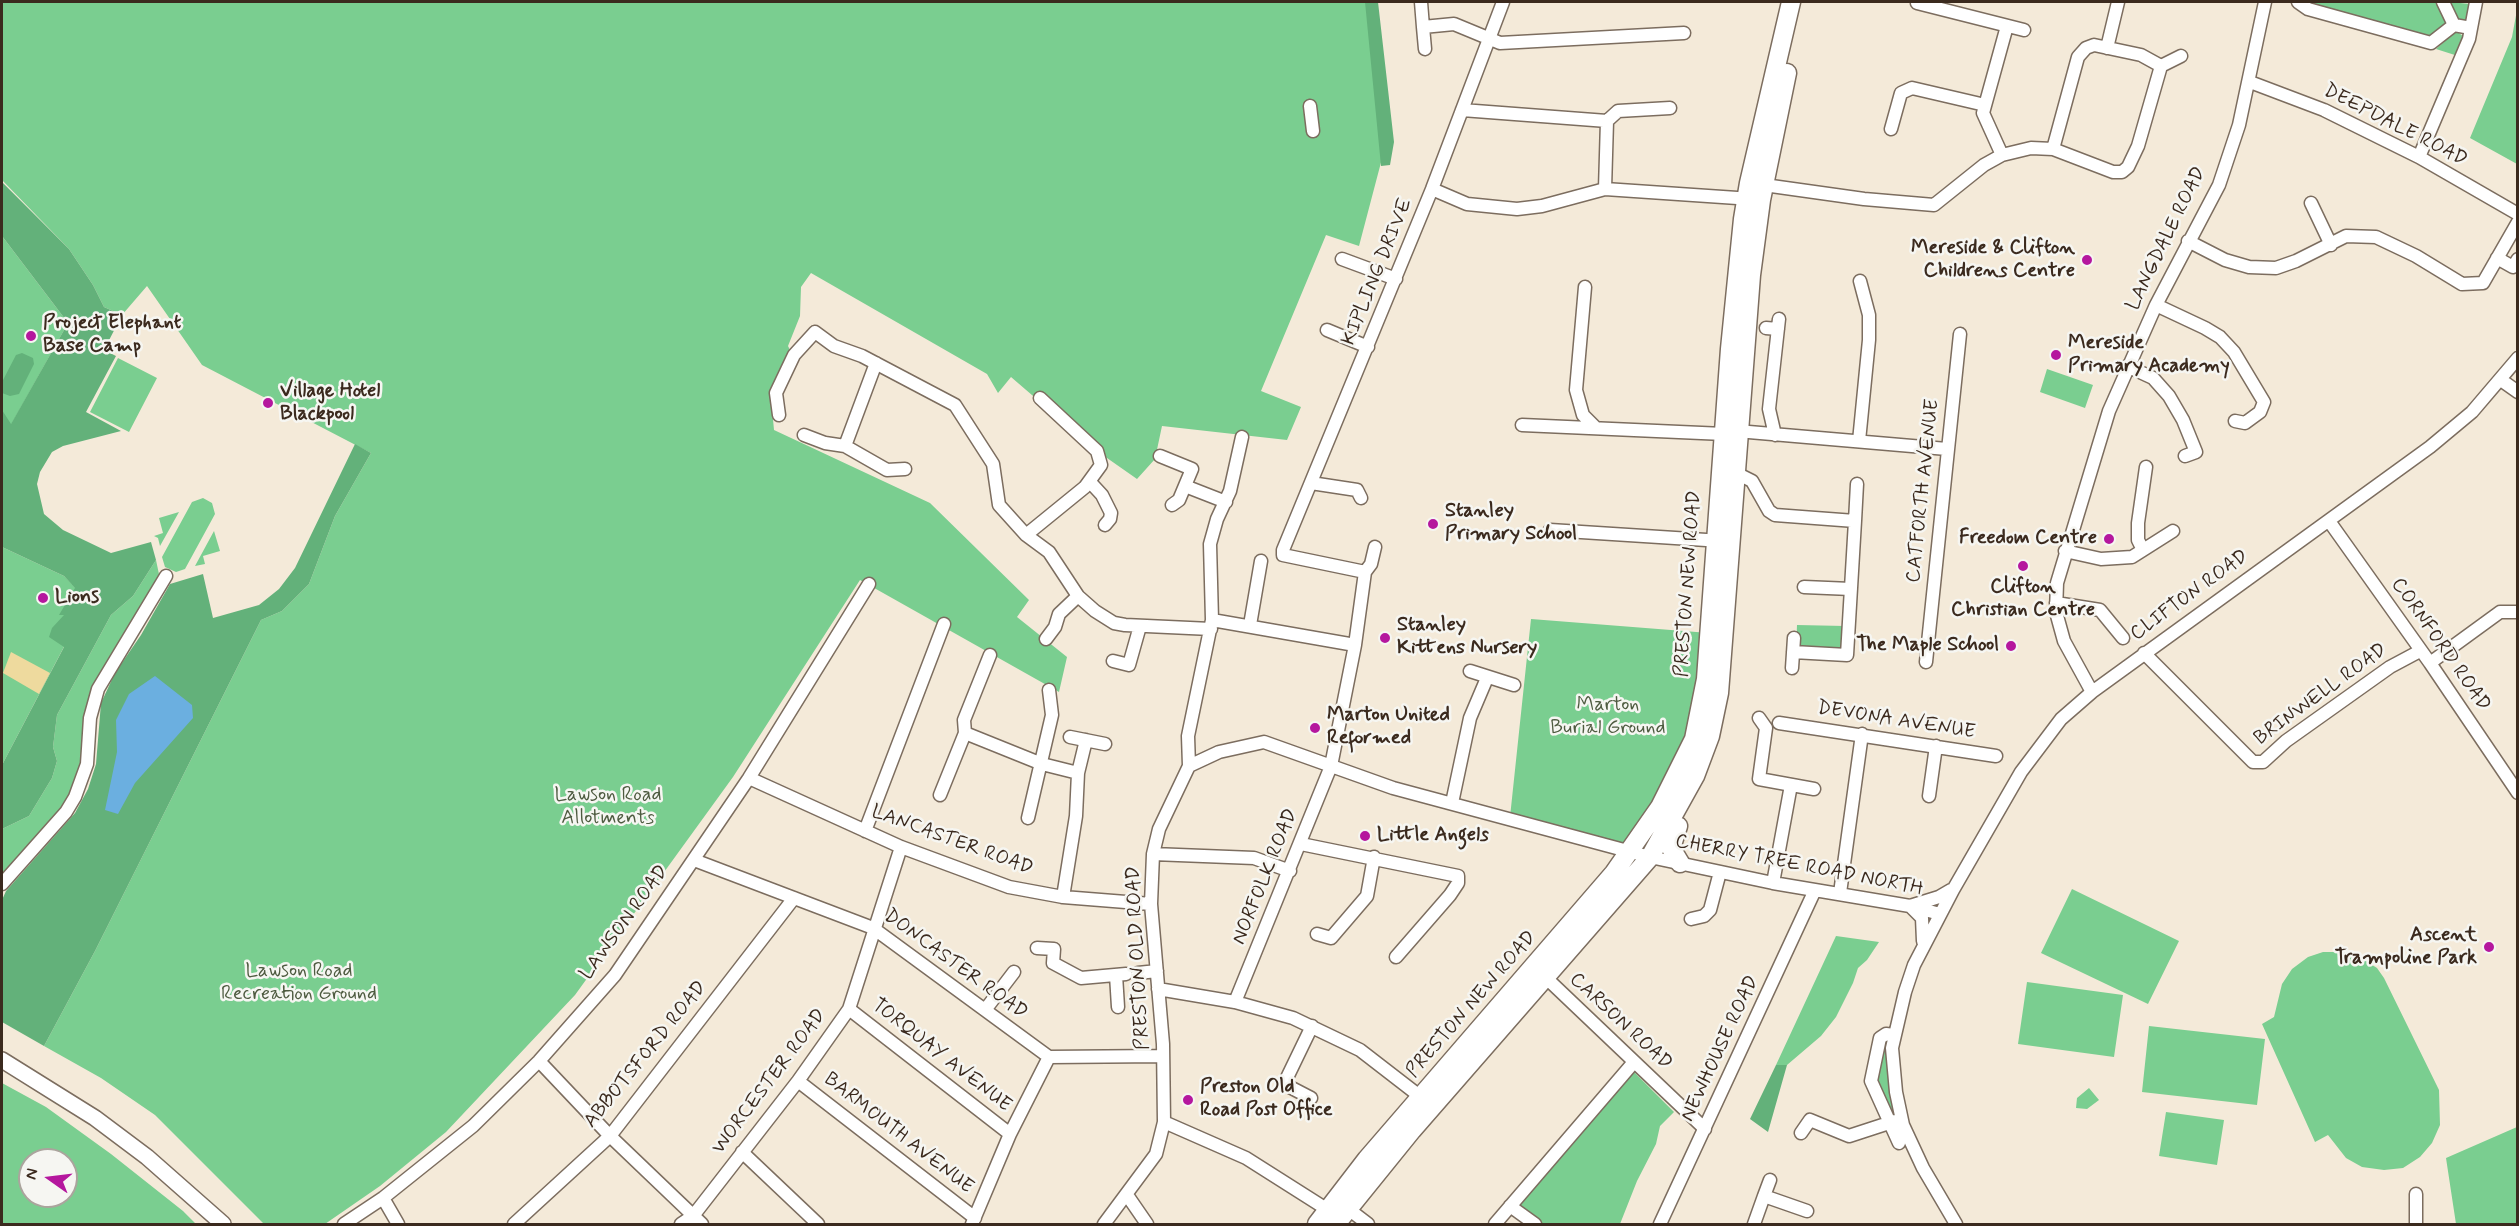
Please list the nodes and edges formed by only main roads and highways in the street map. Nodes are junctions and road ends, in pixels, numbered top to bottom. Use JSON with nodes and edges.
{"nodes":[{"id":1,"x":1791,"y":2,"type":"edge"},
{"id":2,"x":1804,"y":2,"type":"edge"},
{"id":3,"x":1755,"y":191,"type":"junction"},
{"id":4,"x":1716,"y":620,"type":"junction"},
{"id":5,"x":1715,"y":715,"type":"junction"},
{"id":6,"x":1641,"y":854,"type":"junction"},
{"id":7,"x":1680,"y":863,"type":"road end"},
{"id":8,"x":1540,"y":973,"type":"junction"},
{"id":9,"x":2,"y":1059,"type":"edge"},
{"id":10,"x":1427,"y":1102,"type":"junction"},
{"id":11,"x":1327,"y":1220,"type":"edge"},
{"id":12,"x":223,"y":1224,"type":"edge"}],
"edges":[{"from":1,"to":3,"type":"highway","name":"PRESTON NEW ROAD"},
{"from":2,"to":3,"type":"highway","name":"PRESTON NEW ROAD"},
{"from":3,"to":4,"type":"highway","name":"PRESTON NEW ROAD"},
{"from":4,"to":5,"type":"highway","name":"PRESTON NEW ROAD"},
{"from":4,"to":6,"type":"highway","name":"PRESTON NEW ROAD"},
{"from":5,"to":6,"type":"highway","name":"PRESTON NEW ROAD"},
{"from":5,"to":7,"type":"highway"},
{"from":6,"to":8,"type":"highway","name":"PRESTON NEW ROAD"},
{"from":6,"to":8,"type":"highway","name":"PRESTON NEW ROAD"},
{"from":8,"to":10,"type":"highway","name":"PRESTON NEW ROAD"},
{"from":9,"to":12,"type":"main road"},
{"from":10,"to":11,"type":"highway","name":"PRESTON NEW ROAD"},
{"from":10,"to":11,"type":"highway","name":"PRESTON NEW ROAD"}]}
